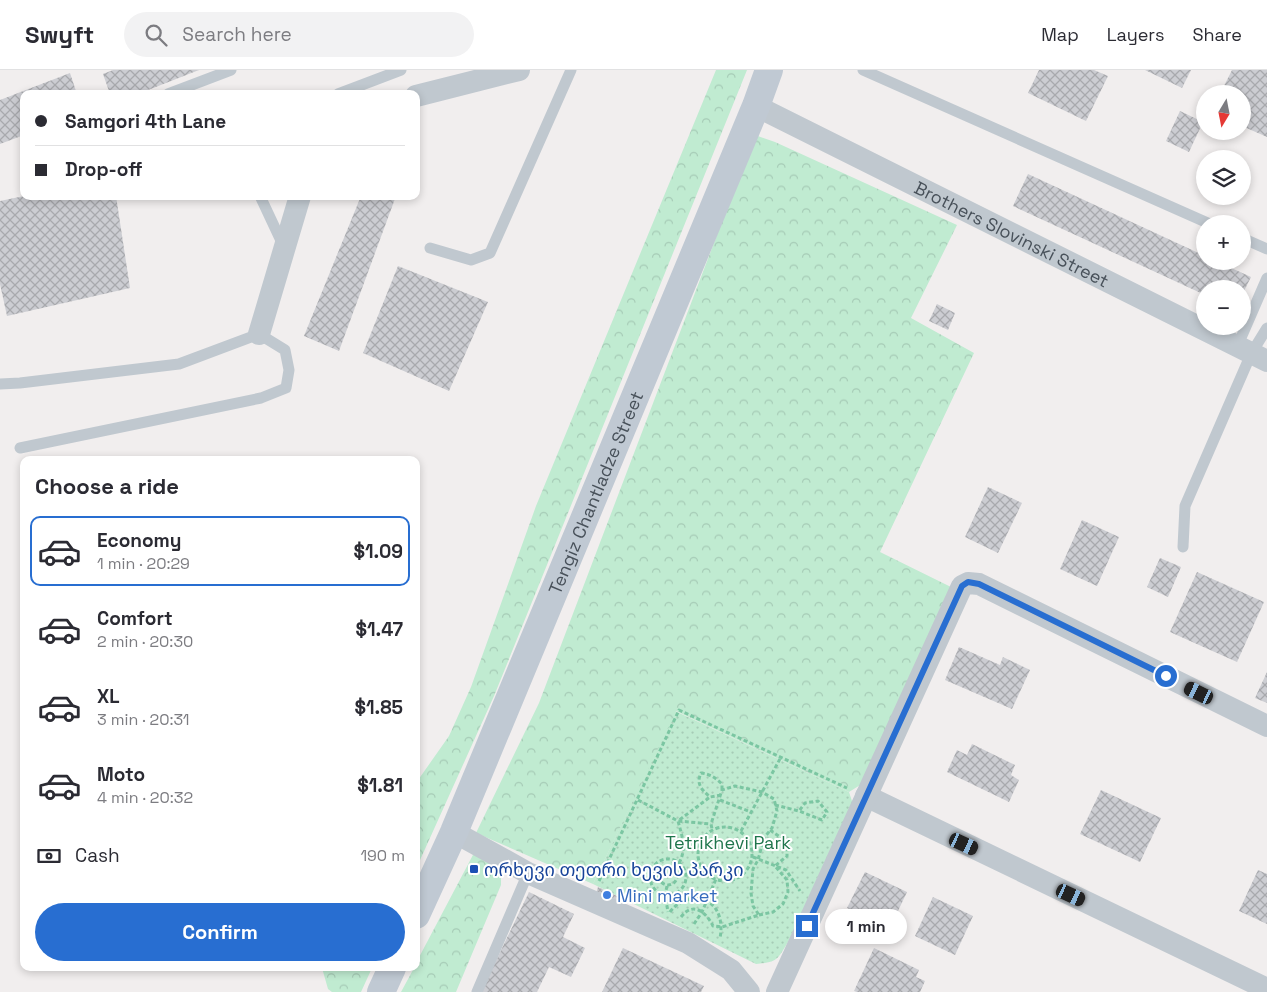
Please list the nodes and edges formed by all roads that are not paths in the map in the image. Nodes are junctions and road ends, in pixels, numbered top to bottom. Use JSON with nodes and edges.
{"nodes":[{"id":1,"x":231,"y":70,"type":"edge"},
{"id":2,"x":401,"y":70,"type":"edge"},
{"id":3,"x":519,"y":70,"type":"edge"},
{"id":4,"x":571,"y":70,"type":"edge"},
{"id":5,"x":769,"y":70,"type":"edge"},
{"id":6,"x":863,"y":70,"type":"edge"},
{"id":7,"x":178,"y":90,"type":"edge"},
{"id":8,"x":348,"y":90,"type":"edge"},
{"id":9,"x":420,"y":95,"type":"edge"},
{"id":10,"x":756,"y":106,"type":"junction"},
{"id":11,"x":262,"y":200,"type":"edge"},
{"id":12,"x":299,"y":200,"type":"edge"},
{"id":13,"x":1196,"y":218,"type":"edge"},
{"id":14,"x":1251,"y":242,"type":"edge"},
{"id":15,"x":430,"y":248,"type":"dead end"},
{"id":16,"x":284,"y":249,"type":"junction"},
{"id":17,"x":1267,"y":249,"type":"edge"},
{"id":18,"x":1267,"y":278,"type":"edge"},
{"id":19,"x":1267,"y":328,"type":"edge"},
{"id":20,"x":259,"y":334,"type":"junction"},
{"id":21,"x":1252,"y":354,"type":"edge"},
{"id":22,"x":0,"y":384,"type":"edge"},
{"id":23,"x":20,"y":448,"type":"dead end"},
{"id":24,"x":1183,"y":547,"type":"dead end"},
{"id":25,"x":1267,"y":726,"type":"edge"},
{"id":26,"x":866,"y":796,"type":"junction"},
{"id":27,"x":454,"y":832,"type":"junction"},
{"id":28,"x":528,"y":873,"type":"junction"},
{"id":29,"x":420,"y":906,"type":"edge"},
{"id":30,"x":391,"y":971,"type":"edge"},
{"id":31,"x":1267,"y":989,"type":"edge"},
{"id":32,"x":381,"y":992,"type":"edge"},
{"id":33,"x":478,"y":992,"type":"edge"},
{"id":34,"x":749,"y":992,"type":"edge"},
{"id":35,"x":777,"y":992,"type":"edge"}],
"edges":[{"from":1,"to":7,"type":"lane"},
{"from":2,"to":8,"type":"lane"},
{"from":3,"to":9,"type":"street"},
{"from":4,"to":15,"type":"lane"},
{"from":5,"to":10,"type":"street","name":"Tengiz Chantladze Street"},
{"from":6,"to":13,"type":"lane"},
{"from":10,"to":21,"type":"street","name":"Brothers Slovinski Street"},
{"from":10,"to":27,"type":"street","name":"Tengiz Chantladze Street"},
{"from":11,"to":16,"type":"lane"},
{"from":12,"to":16,"type":"street"},
{"from":14,"to":17,"type":"lane"},
{"from":16,"to":20,"type":"street"},
{"from":18,"to":21,"type":"lane"},
{"from":19,"to":21,"type":"lane"},
{"from":20,"to":22,"type":"lane"},
{"from":20,"to":23,"type":"lane"},
{"from":21,"to":24,"type":"lane"},
{"from":25,"to":26,"type":"street"},
{"from":26,"to":31,"type":"street"},
{"from":26,"to":35,"type":"street"},
{"from":27,"to":28,"type":"street"},
{"from":27,"to":29,"type":"street","name":"Tengiz Chantladze Street"},
{"from":28,"to":33,"type":"lane"},
{"from":28,"to":34,"type":"street"},
{"from":30,"to":32,"type":"street"}]}
